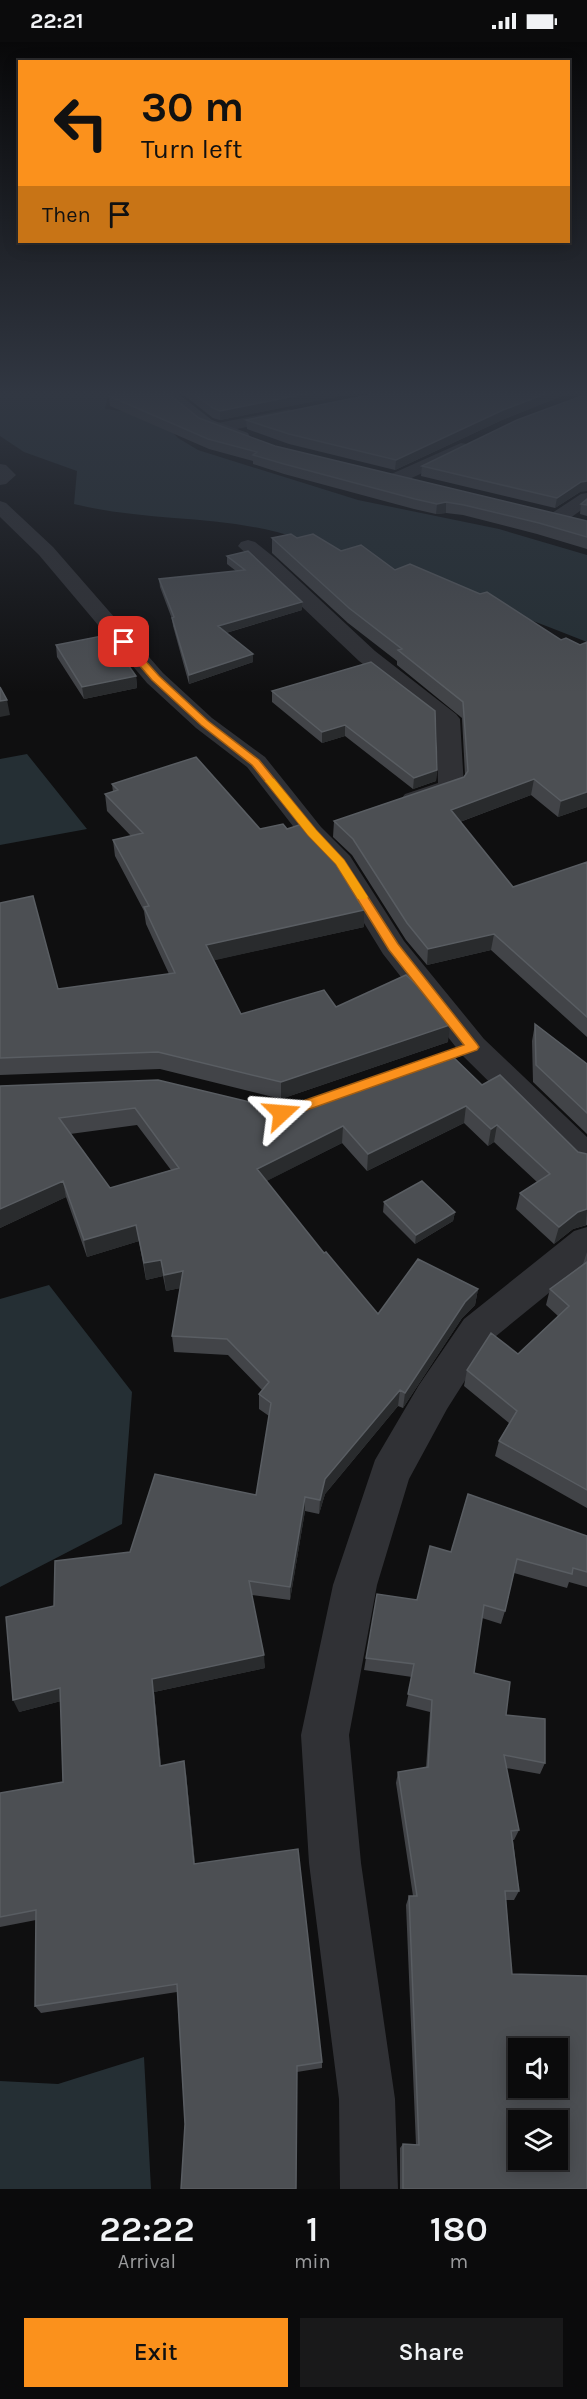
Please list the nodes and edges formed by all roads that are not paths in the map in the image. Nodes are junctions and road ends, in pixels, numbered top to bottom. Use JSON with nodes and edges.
{"nodes":[{"id":1,"x":587,"y":498,"type":"edge"},
{"id":2,"x":0,"y":507,"type":"edge"},
{"id":3,"x":538,"y":512,"type":"edge"},
{"id":4,"x":559,"y":517,"type":"junction"},
{"id":5,"x":578,"y":522,"type":"edge"},
{"id":6,"x":248,"y":546,"type":"dead end"},
{"id":7,"x":398,"y":804,"type":"edge"},
{"id":8,"x":472,"y":1047,"type":"junction"},
{"id":9,"x":439,"y":1059,"type":"edge"},
{"id":10,"x":587,"y":1158,"type":"edge"},
{"id":11,"x":587,"y":1241,"type":"edge"},
{"id":12,"x":369,"y":2189,"type":"edge"}],
"edges":[{"from":1,"to":4,"type":"street"},
{"from":2,"to":8,"type":"street"},
{"from":3,"to":4,"type":"main road"},
{"from":4,"to":5,"type":"main road"},
{"from":6,"to":7,"type":"street"},
{"from":8,"to":9,"type":"street"},
{"from":8,"to":10,"type":"street"},
{"from":11,"to":12,"type":"street"}]}
